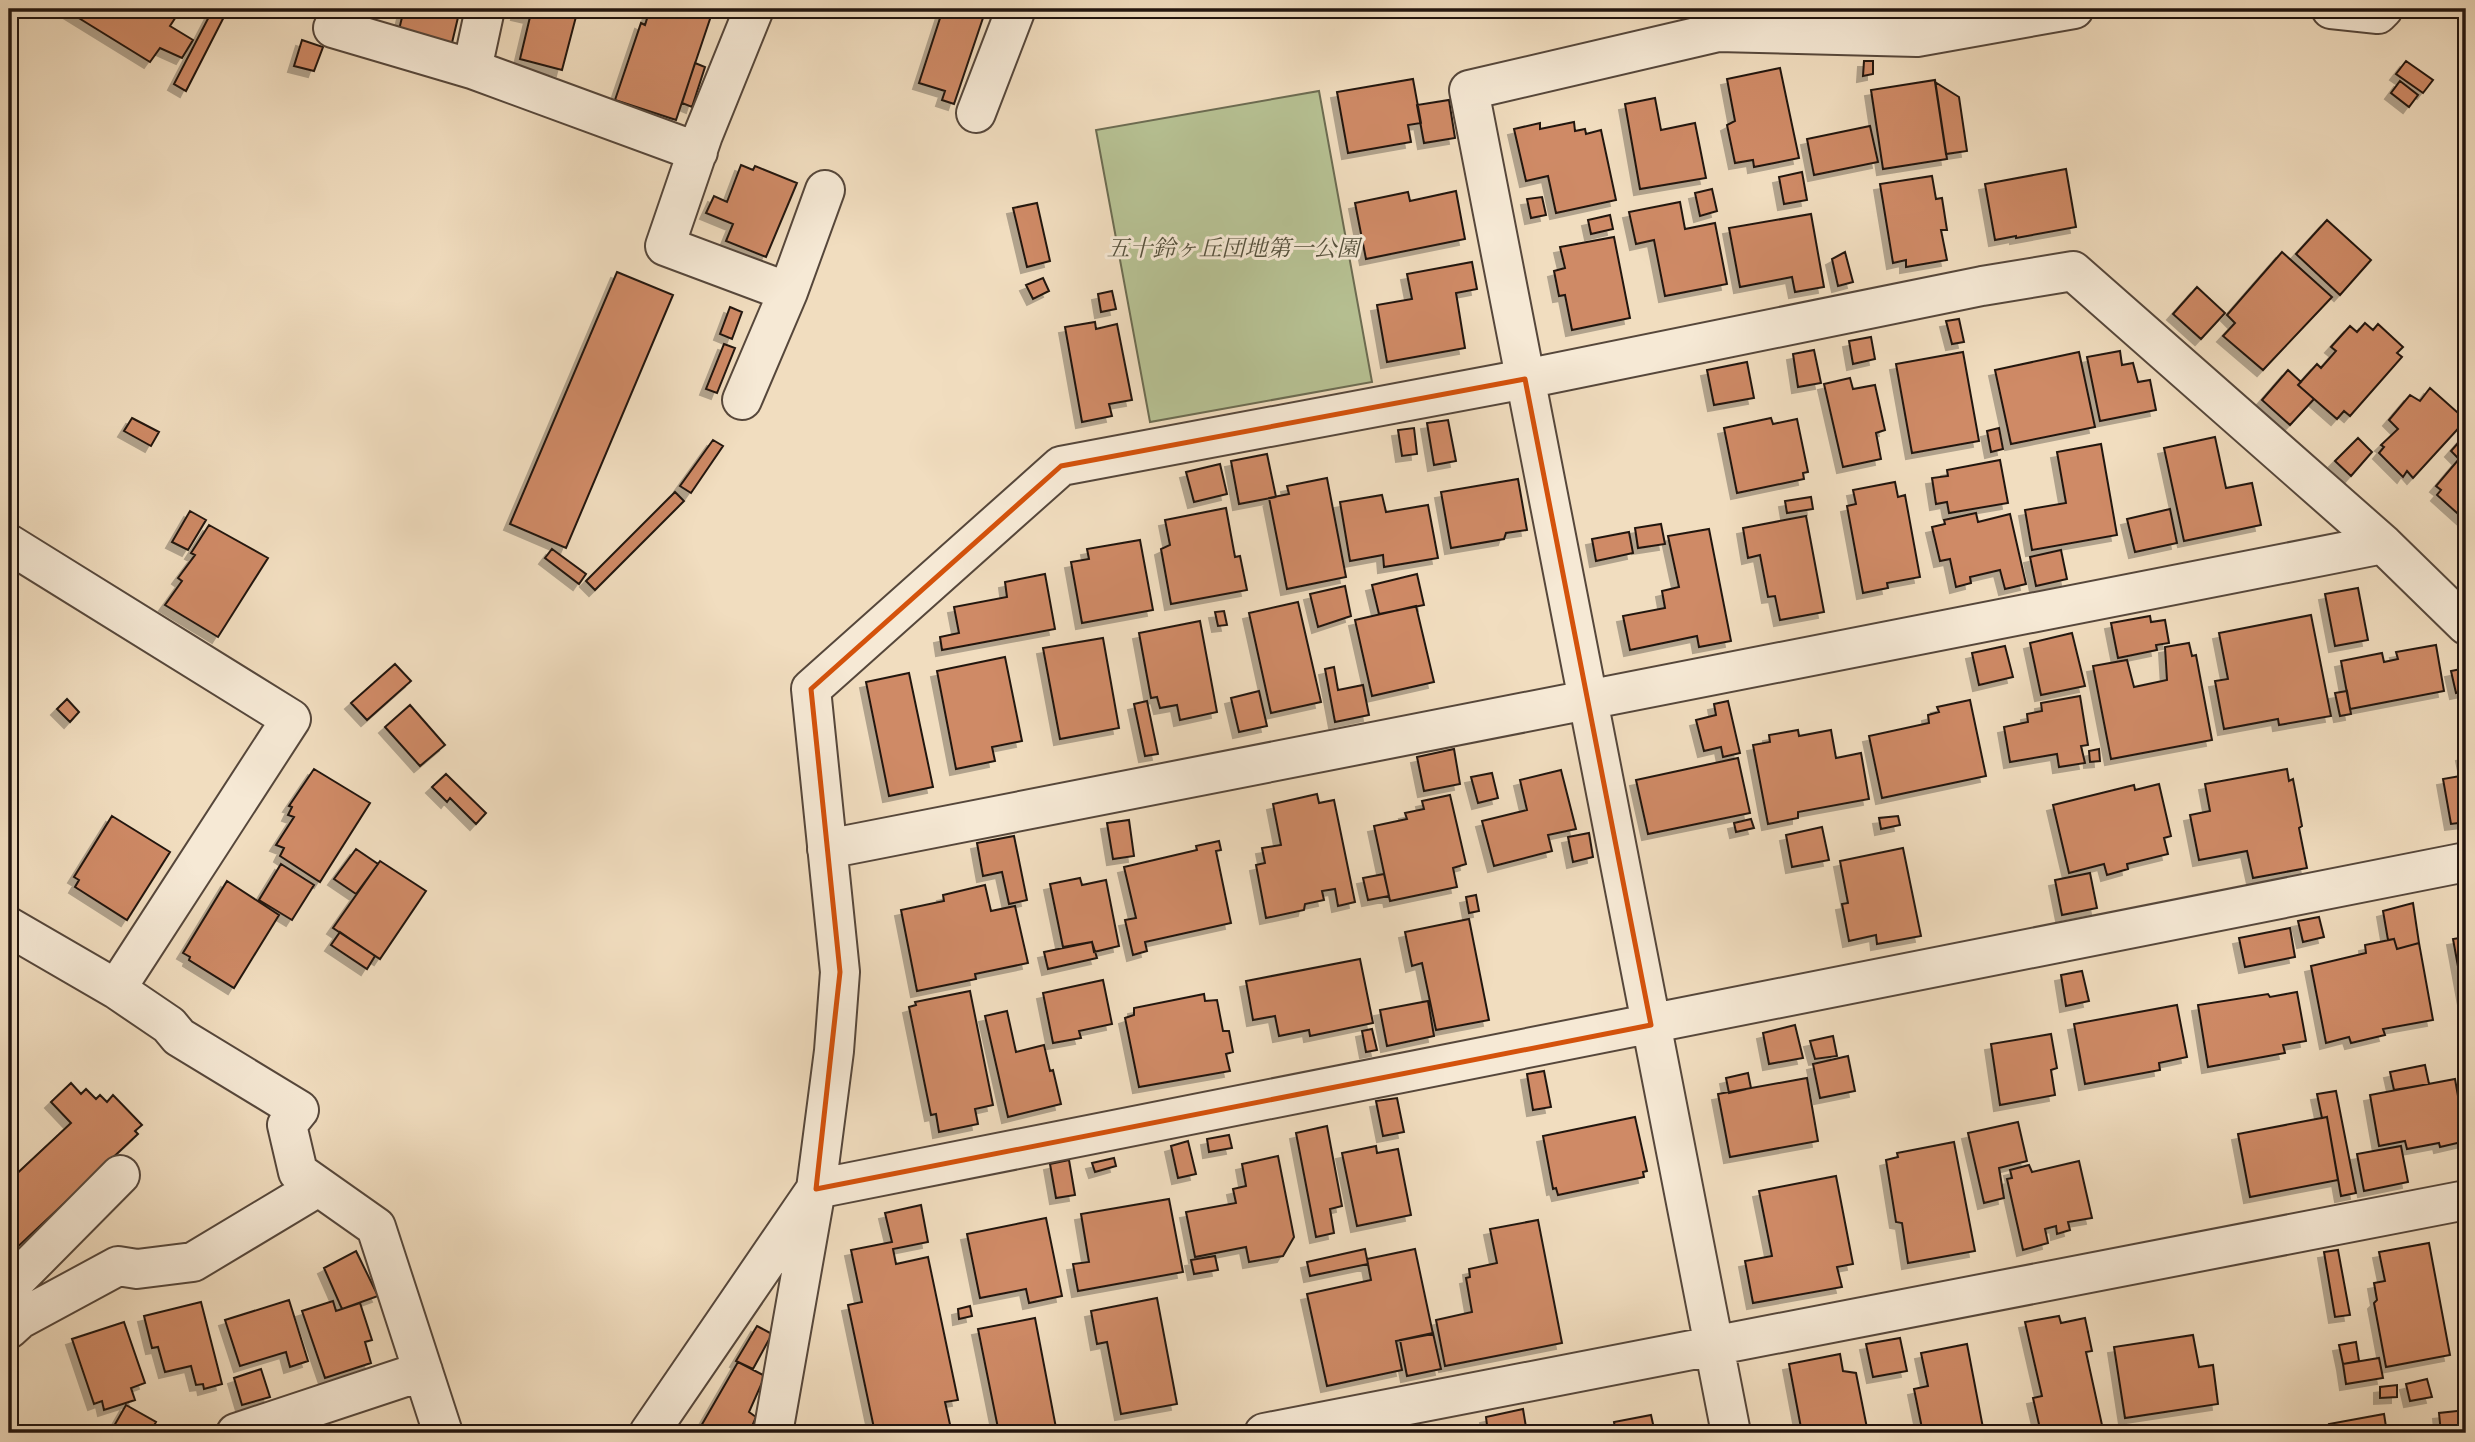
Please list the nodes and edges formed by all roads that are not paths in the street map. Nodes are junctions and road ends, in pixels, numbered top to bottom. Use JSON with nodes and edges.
{"nodes":[{"id":1,"x":485,"y":9,"type":"edge"},
{"id":2,"x":754,"y":9,"type":"edge"},
{"id":3,"x":1016,"y":9,"type":"edge"},
{"id":4,"x":2074,"y":9,"type":"edge"},
{"id":5,"x":2331,"y":9,"type":"edge"},
{"id":6,"x":2382,"y":9,"type":"edge"},
{"id":7,"x":332,"y":28,"type":"dead end"},
{"id":8,"x":472,"y":69,"type":"junction"},
{"id":9,"x":976,"y":113,"type":"dead end"},
{"id":10,"x":698,"y":152,"type":"junction"},
{"id":11,"x":825,"y":190,"type":"dead end"},
{"id":12,"x":788,"y":292,"type":"junction"},
{"id":13,"x":1525,"y":379,"type":"junction"},
{"id":14,"x":742,"y":400,"type":"dead end"},
{"id":15,"x":9,"y":544,"type":"edge"},
{"id":16,"x":2383,"y":544,"type":"junction"},
{"id":17,"x":2466,"y":625,"type":"edge"},
{"id":18,"x":1588,"y":701,"type":"junction"},
{"id":19,"x":827,"y":849,"type":"junction"},
{"id":20,"x":2466,"y":862,"type":"edge"},
{"id":21,"x":9,"y":927,"type":"edge"},
{"id":22,"x":116,"y":989,"type":"junction"},
{"id":23,"x":1651,"y":1025,"type":"junction"},
{"id":24,"x":120,"y":1175,"type":"dead end"},
{"id":25,"x":318,"y":1186,"type":"junction"},
{"id":26,"x":816,"y":1189,"type":"junction"},
{"id":27,"x":2466,"y":1200,"type":"edge"},
{"id":28,"x":9,"y":1287,"type":"edge"},
{"id":29,"x":9,"y":1329,"type":"edge"},
{"id":30,"x":1715,"y":1346,"type":"junction"},
{"id":31,"x":423,"y":1371,"type":"junction"},
{"id":32,"x":236,"y":1433,"type":"edge"},
{"id":33,"x":443,"y":1433,"type":"edge"},
{"id":34,"x":649,"y":1433,"type":"edge"},
{"id":35,"x":773,"y":1433,"type":"edge"},
{"id":36,"x":1264,"y":1433,"type":"edge"},
{"id":37,"x":1731,"y":1433,"type":"edge"}],
"edges":[{"from":1,"to":8,"type":"street"},
{"from":2,"to":10,"type":"street"},
{"from":3,"to":9,"type":"street"},
{"from":4,"to":13,"type":"street"},
{"from":5,"to":6,"type":"street"},
{"from":7,"to":8,"type":"street"},
{"from":8,"to":10,"type":"street"},
{"from":10,"to":12,"type":"street"},
{"from":11,"to":12,"type":"street"},
{"from":12,"to":14,"type":"street"},
{"from":13,"to":16,"type":"street"},
{"from":13,"to":18,"type":"street"},
{"from":13,"to":19,"type":"street"},
{"from":15,"to":22,"type":"street"},
{"from":16,"to":17,"type":"street"},
{"from":16,"to":18,"type":"street"},
{"from":18,"to":19,"type":"street"},
{"from":18,"to":23,"type":"street"},
{"from":19,"to":26,"type":"street"},
{"from":20,"to":23,"type":"street"},
{"from":21,"to":22,"type":"street"},
{"from":22,"to":25,"type":"street"},
{"from":23,"to":26,"type":"street"},
{"from":23,"to":30,"type":"street"},
{"from":24,"to":28,"type":"street"},
{"from":25,"to":29,"type":"street"},
{"from":25,"to":31,"type":"street"},
{"from":26,"to":34,"type":"street"},
{"from":26,"to":35,"type":"street"},
{"from":27,"to":30,"type":"street"},
{"from":30,"to":36,"type":"street"},
{"from":30,"to":37,"type":"street"},
{"from":31,"to":32,"type":"street"},
{"from":31,"to":33,"type":"street"}]}
